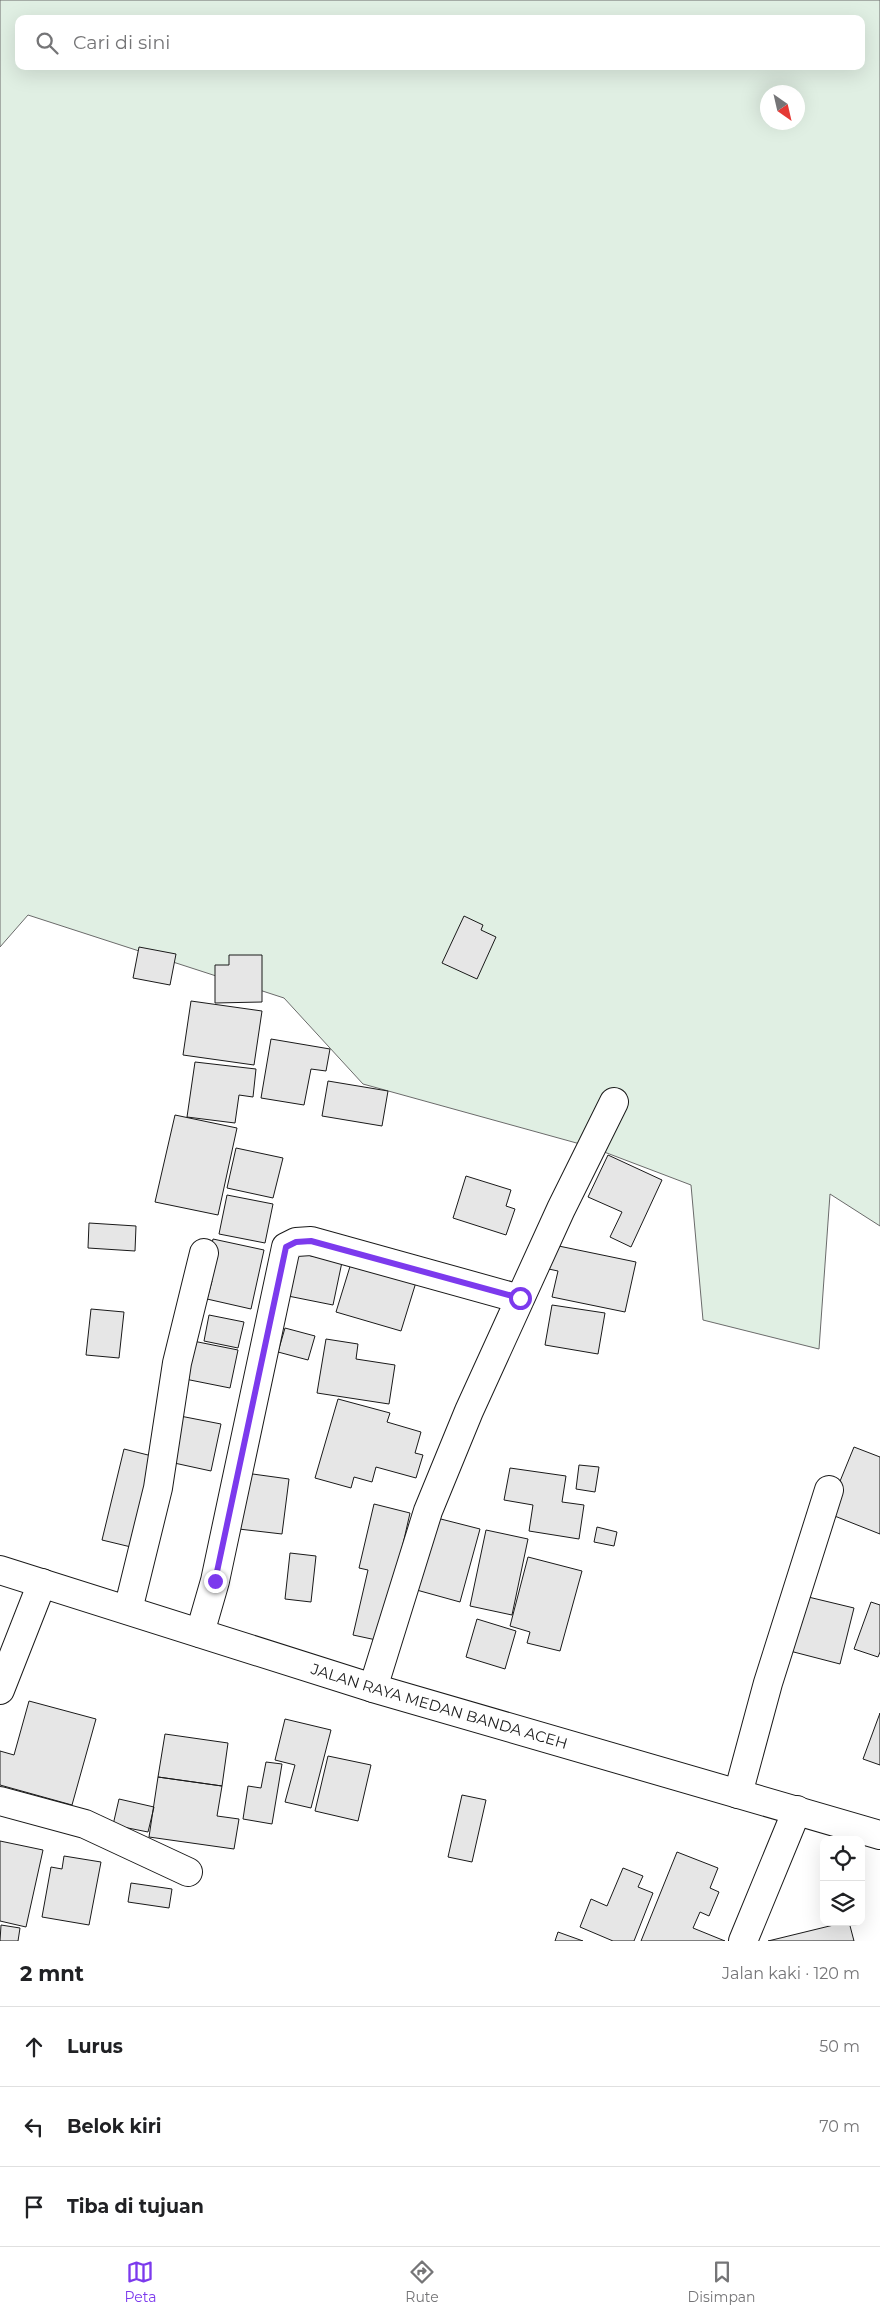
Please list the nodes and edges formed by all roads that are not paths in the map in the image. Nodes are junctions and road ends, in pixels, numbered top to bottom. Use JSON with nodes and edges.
{"nodes":[{"id":1,"x":614,"y":1102,"type":"dead end"},
{"id":2,"x":204,"y":1252,"type":"dead end"},
{"id":3,"x":520,"y":1298,"type":"junction"},
{"id":4,"x":828,"y":1490,"type":"dead end"},
{"id":5,"x":0,"y":1570,"type":"edge"},
{"id":6,"x":42,"y":1583,"type":"junction"},
{"id":7,"x":128,"y":1610,"type":"junction"},
{"id":8,"x":200,"y":1633,"type":"junction"},
{"id":9,"x":373,"y":1688,"type":"junction"},
{"id":10,"x":0,"y":1690,"type":"edge"},
{"id":11,"x":738,"y":1794,"type":"junction"},
{"id":12,"x":0,"y":1801,"type":"edge"},
{"id":13,"x":798,"y":1810,"type":"junction"},
{"id":14,"x":880,"y":1835,"type":"edge"},
{"id":15,"x":188,"y":1872,"type":"dead end"},
{"id":16,"x":743,"y":1941,"type":"edge"}],
"edges":[{"from":1,"to":3,"type":"main road"},
{"from":2,"to":7,"type":"main road"},
{"from":3,"to":8,"type":"main road"},
{"from":3,"to":9,"type":"main road"},
{"from":4,"to":11,"type":"main road"},
{"from":5,"to":6,"type":"main road","name":"JALAN RAYA MEDAN BANDA ACEH"},
{"from":6,"to":7,"type":"main road","name":"JALAN RAYA MEDAN BANDA ACEH"},
{"from":6,"to":10,"type":"main road"},
{"from":7,"to":8,"type":"main road","name":"JALAN RAYA MEDAN BANDA ACEH"},
{"from":8,"to":9,"type":"main road","name":"JALAN RAYA MEDAN BANDA ACEH"},
{"from":9,"to":11,"type":"main road","name":"JALAN RAYA MEDAN BANDA ACEH"},
{"from":11,"to":13,"type":"main road","name":"JALAN RAYA MEDAN BANDA ACEH"},
{"from":12,"to":15,"type":"main road"},
{"from":13,"to":14,"type":"main road","name":"JALAN RAYA MEDAN BANDA ACEH"},
{"from":13,"to":16,"type":"main road"}]}
